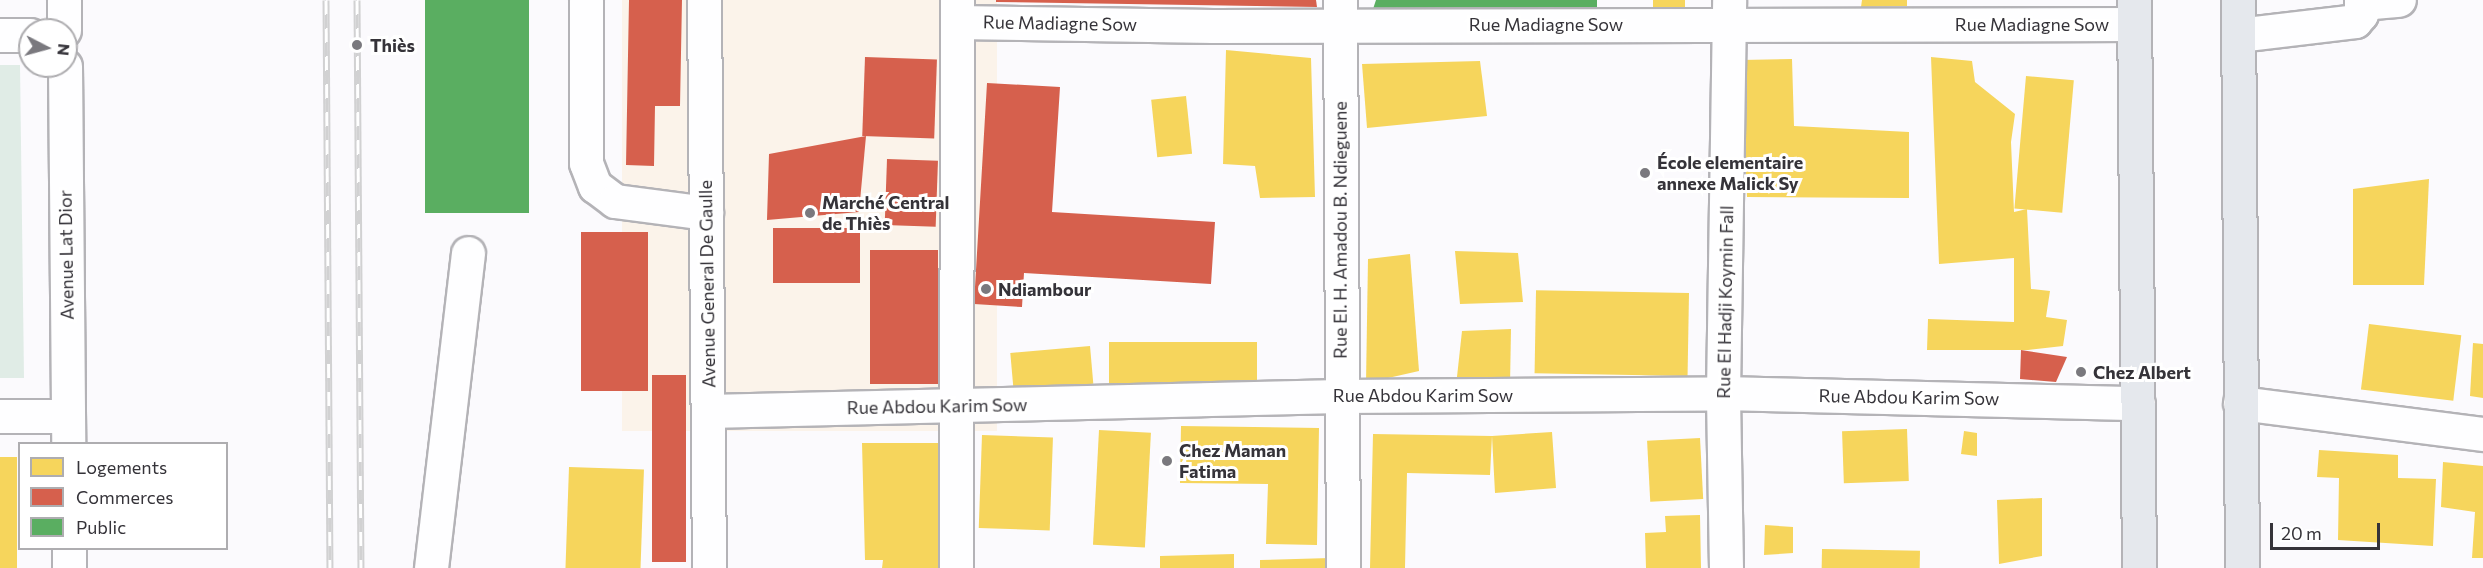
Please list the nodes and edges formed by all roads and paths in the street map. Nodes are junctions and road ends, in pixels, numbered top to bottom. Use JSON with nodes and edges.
{"nodes":[{"id":1,"x":64,"y":0,"type":"edge"},
{"id":2,"x":586,"y":0,"type":"edge"},
{"id":3,"x":704,"y":0,"type":"edge"},
{"id":4,"x":2238,"y":0,"type":"edge"},
{"id":5,"x":2400,"y":0,"type":"edge"},
{"id":6,"x":2361,"y":2,"type":"edge"},
{"id":7,"x":957,"y":11,"type":"edge"},
{"id":8,"x":1729,"y":11,"type":"edge"},
{"id":9,"x":1340,"y":12,"type":"edge"},
{"id":10,"x":2134,"y":12,"type":"edge"},
{"id":11,"x":64,"y":18,"type":"edge"},
{"id":12,"x":0,"y":35,"type":"edge"},
{"id":13,"x":18,"y":35,"type":"edge"},
{"id":14,"x":2238,"y":35,"type":"junction"},
{"id":15,"x":64,"y":78,"type":"edge"},
{"id":16,"x":706,"y":213,"type":"junction"},
{"id":17,"x":468,"y":254,"type":"dead end"},
{"id":18,"x":1723,"y":393,"type":"junction"},
{"id":19,"x":1340,"y":396,"type":"junction"},
{"id":20,"x":2138,"y":403,"type":"junction"},
{"id":21,"x":2240,"y":403,"type":"junction"},
{"id":22,"x":954,"y":406,"type":"junction"},
{"id":23,"x":708,"y":411,"type":"junction"},
{"id":24,"x":0,"y":416,"type":"edge"},
{"id":25,"x":68,"y":430,"type":"edge"},
{"id":26,"x":2483,"y":435,"type":"edge"},
{"id":27,"x":69,"y":550,"type":"edge"},
{"id":28,"x":69,"y":568,"type":"edge"},
{"id":29,"x":430,"y":568,"type":"edge"},
{"id":30,"x":709,"y":568,"type":"edge"},
{"id":31,"x":956,"y":568,"type":"edge"},
{"id":32,"x":1343,"y":568,"type":"edge"},
{"id":33,"x":1726,"y":568,"type":"edge"},
{"id":34,"x":2139,"y":568,"type":"edge"},
{"id":35,"x":2242,"y":568,"type":"edge"}],
"edges":[{"from":1,"to":11,"type":"street"},
{"from":2,"to":16,"type":"street"},
{"from":3,"to":16,"type":"street","name":"Avenue General De Gaulle"},
{"from":4,"to":14,"type":"main road"},
{"from":5,"to":6,"type":"street"},
{"from":6,"to":14,"type":"street"},
{"from":7,"to":9,"type":"street","name":"Rue Madiagne Sow"},
{"from":7,"to":22,"type":"street"},
{"from":8,"to":9,"type":"street","name":"Rue Madiagne Sow"},
{"from":8,"to":10,"type":"street","name":"Rue Madiagne Sow"},
{"from":8,"to":18,"type":"street","name":"Rue El Hadji Koymin Fall"},
{"from":9,"to":19,"type":"street","name":"Rue El. H. Amadou B. Ndieguene"},
{"from":10,"to":20,"type":"main road"},
{"from":12,"to":13,"type":"street"},
{"from":14,"to":21,"type":"main road"},
{"from":15,"to":25,"type":"street","name":"Avenue Lat Dior"},
{"from":16,"to":23,"type":"street","name":"Avenue General De Gaulle"},
{"from":17,"to":29,"type":"street"},
{"from":18,"to":19,"type":"street","name":"Rue Abdou Karim Sow"},
{"from":18,"to":20,"type":"street","name":"Rue Abdou Karim Sow"},
{"from":18,"to":33,"type":"street","name":"Rue El Hadji Koymin Fall"},
{"from":19,"to":22,"type":"street","name":"Rue Abdou Karim Sow"},
{"from":19,"to":32,"type":"street","name":"Rue El. H. Amadou B. Ndieguene"},
{"from":20,"to":34,"type":"main road"},
{"from":21,"to":26,"type":"street"},
{"from":21,"to":35,"type":"main road"},
{"from":22,"to":23,"type":"street","name":"Rue Abdou Karim Sow"},
{"from":22,"to":31,"type":"street"},
{"from":23,"to":30,"type":"street","name":"Avenue General De Gaulle"},
{"from":24,"to":25,"type":"street"},
{"from":27,"to":28,"type":"street"}]}
